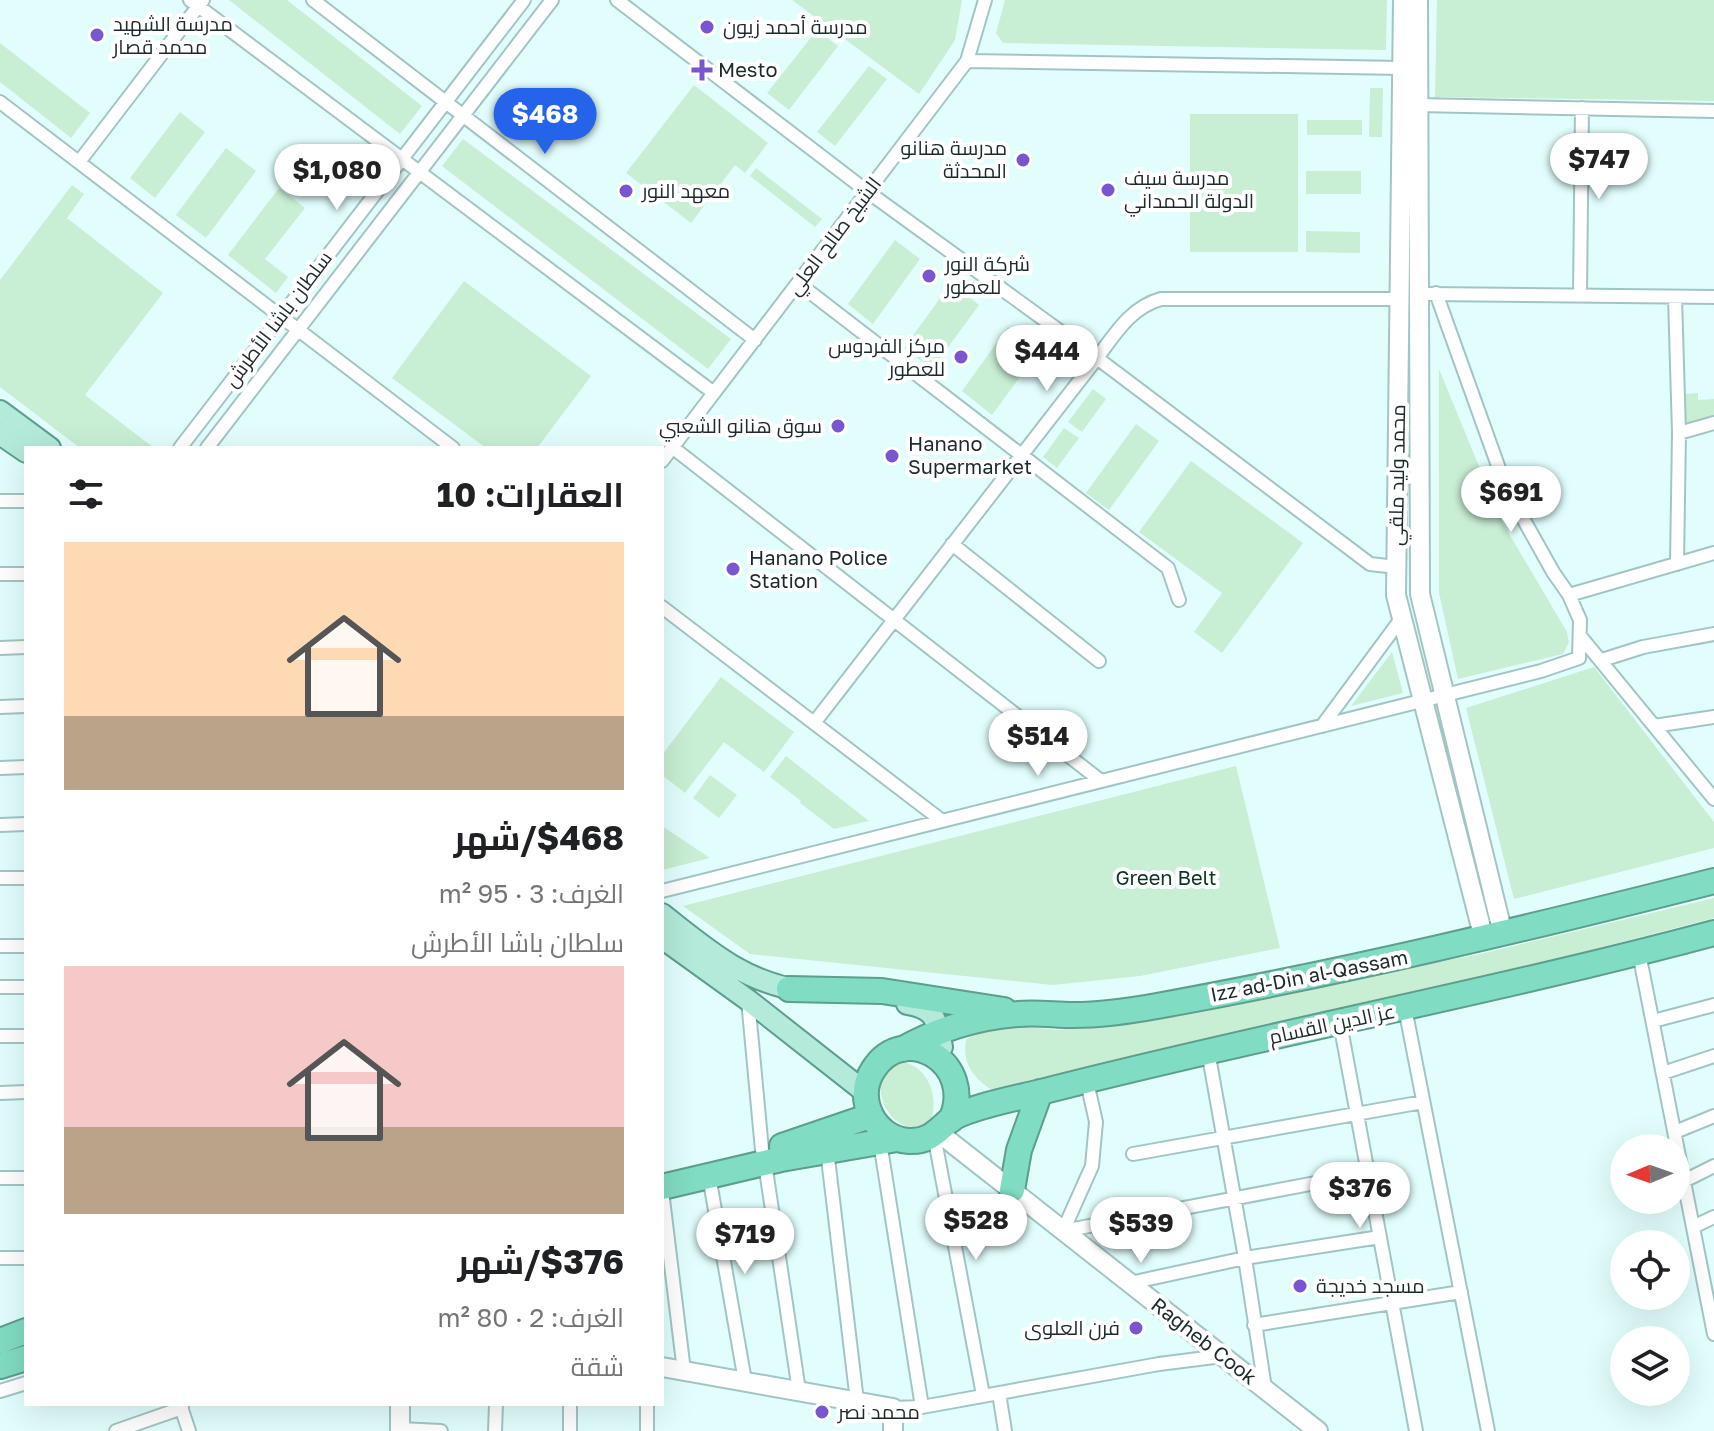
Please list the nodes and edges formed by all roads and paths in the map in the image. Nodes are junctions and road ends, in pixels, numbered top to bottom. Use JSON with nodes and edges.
{"nodes":[{"id":1,"x":313,"y":0,"type":"edge"},
{"id":2,"x":524,"y":0,"type":"edge"},
{"id":3,"x":552,"y":0,"type":"edge"},
{"id":4,"x":617,"y":0,"type":"edge"},
{"id":5,"x":985,"y":0,"type":"edge"},
{"id":6,"x":1403,"y":0,"type":"edge"},
{"id":7,"x":1418,"y":0,"type":"edge"},
{"id":8,"x":197,"y":2,"type":"edge"},
{"id":9,"x":967,"y":61,"type":"junction"},
{"id":10,"x":1403,"y":68,"type":"junction"},
{"id":11,"x":0,"y":102,"type":"edge"},
{"id":12,"x":445,"y":102,"type":"junction"},
{"id":13,"x":1417,"y":105,"type":"junction"},
{"id":14,"x":1582,"y":108,"type":"junction"},
{"id":15,"x":1714,"y":111,"type":"edge"},
{"id":16,"x":462,"y":115,"type":"junction"},
{"id":17,"x":401,"y":158,"type":"junction"},
{"id":18,"x":79,"y":162,"type":"junction"},
{"id":19,"x":418,"y":171,"type":"junction"},
{"id":20,"x":868,"y":192,"type":"junction"},
{"id":21,"x":798,"y":283,"type":"junction"},
{"id":22,"x":1428,"y":294,"type":"junction"},
{"id":23,"x":1580,"y":294,"type":"junction"},
{"id":24,"x":1675,"y":297,"type":"junction"},
{"id":25,"x":1714,"y":297,"type":"edge"},
{"id":26,"x":1399,"y":299,"type":"junction"},
{"id":27,"x":280,"y":316,"type":"junction"},
{"id":28,"x":298,"y":329,"type":"junction"},
{"id":29,"x":755,"y":340,"type":"junction"},
{"id":30,"x":1097,"y":358,"type":"junction"},
{"id":31,"x":714,"y":393,"type":"junction"},
{"id":32,"x":0,"y":411,"type":"edge"},
{"id":33,"x":1714,"y":423,"type":"edge"},
{"id":34,"x":1679,"y":433,"type":"junction"},
{"id":35,"x":0,"y":434,"type":"edge"},
{"id":36,"x":47,"y":446,"type":"edge"},
{"id":37,"x":182,"y":446,"type":"edge"},
{"id":38,"x":209,"y":446,"type":"edge"},
{"id":39,"x":450,"y":446,"type":"edge"},
{"id":40,"x":672,"y":447,"type":"junction"},
{"id":41,"x":24,"y":451,"type":"edge"},
{"id":42,"x":1022,"y":455,"type":"junction"},
{"id":43,"x":664,"y":458,"type":"edge"},
{"id":44,"x":0,"y":501,"type":"edge"},
{"id":45,"x":24,"y":501,"type":"edge"},
{"id":46,"x":952,"y":544,"type":"junction"},
{"id":47,"x":1714,"y":553,"type":"edge"},
{"id":48,"x":1677,"y":564,"type":"junction"},
{"id":49,"x":1396,"y":567,"type":"junction"},
{"id":50,"x":0,"y":574,"type":"edge"},
{"id":51,"x":24,"y":574,"type":"edge"},
{"id":52,"x":1569,"y":595,"type":"junction"},
{"id":53,"x":1179,"y":600,"type":"dead end"},
{"id":54,"x":664,"y":609,"type":"edge"},
{"id":55,"x":1401,"y":619,"type":"junction"},
{"id":56,"x":894,"y":620,"type":"junction"},
{"id":57,"x":1714,"y":634,"type":"edge"},
{"id":58,"x":1581,"y":637,"type":"junction"},
{"id":59,"x":24,"y":647,"type":"edge"},
{"id":60,"x":0,"y":648,"type":"edge"},
{"id":61,"x":1602,"y":660,"type":"junction"},
{"id":62,"x":1099,"y":661,"type":"dead end"},
{"id":63,"x":1443,"y":696,"type":"junction"},
{"id":64,"x":1424,"y":701,"type":"junction"},
{"id":65,"x":24,"y":706,"type":"edge"},
{"id":66,"x":0,"y":707,"type":"edge"},
{"id":67,"x":1714,"y":717,"type":"edge"},
{"id":68,"x":814,"y":723,"type":"junction"},
{"id":69,"x":1322,"y":726,"type":"junction"},
{"id":70,"x":1654,"y":726,"type":"junction"},
{"id":71,"x":24,"y":767,"type":"edge"},
{"id":72,"x":0,"y":768,"type":"edge"},
{"id":73,"x":1101,"y":781,"type":"junction"},
{"id":74,"x":1707,"y":782,"type":"edge"},
{"id":75,"x":1714,"y":799,"type":"edge"},
{"id":76,"x":941,"y":820,"type":"junction"},
{"id":77,"x":24,"y":824,"type":"edge"},
{"id":78,"x":0,"y":825,"type":"edge"},
{"id":79,"x":0,"y":878,"type":"edge"},
{"id":80,"x":24,"y":878,"type":"edge"},
{"id":81,"x":1714,"y":881,"type":"edge"},
{"id":82,"x":664,"y":890,"type":"edge"},
{"id":83,"x":664,"y":915,"type":"edge"},
{"id":84,"x":1714,"y":933,"type":"edge"},
{"id":85,"x":1494,"y":937,"type":"junction"},
{"id":86,"x":664,"y":939,"type":"edge"},
{"id":87,"x":0,"y":946,"type":"edge"},
{"id":88,"x":24,"y":946,"type":"edge"},
{"id":89,"x":1639,"y":953,"type":"junction"},
{"id":90,"x":0,"y":987,"type":"edge"},
{"id":91,"x":24,"y":987,"type":"edge"},
{"id":92,"x":789,"y":989,"type":"junction"},
{"id":93,"x":748,"y":1000,"type":"junction"},
{"id":94,"x":1714,"y":1005,"type":"edge"},
{"id":95,"x":1405,"y":1008,"type":"junction"},
{"id":96,"x":1022,"y":1013,"type":"junction"},
{"id":97,"x":1653,"y":1021,"type":"junction"},
{"id":98,"x":1340,"y":1023,"type":"junction"},
{"id":99,"x":939,"y":1032,"type":"junction"},
{"id":100,"x":0,"y":1036,"type":"edge"},
{"id":101,"x":24,"y":1036,"type":"edge"},
{"id":102,"x":903,"y":1049,"type":"junction"},
{"id":103,"x":1208,"y":1051,"type":"junction"},
{"id":104,"x":1714,"y":1056,"type":"edge"},
{"id":105,"x":946,"y":1064,"type":"junction"},
{"id":106,"x":1663,"y":1073,"type":"junction"},
{"id":107,"x":1087,"y":1082,"type":"junction"},
{"id":108,"x":24,"y":1092,"type":"edge"},
{"id":109,"x":1040,"y":1092,"type":"junction"},
{"id":110,"x":0,"y":1093,"type":"edge"},
{"id":111,"x":1423,"y":1102,"type":"junction"},
{"id":112,"x":868,"y":1104,"type":"junction"},
{"id":113,"x":1357,"y":1114,"type":"junction"},
{"id":114,"x":1714,"y":1116,"type":"edge"},
{"id":115,"x":941,"y":1129,"type":"junction"},
{"id":116,"x":1675,"y":1132,"type":"joint"},
{"id":117,"x":1224,"y":1138,"type":"junction"},
{"id":118,"x":888,"y":1141,"type":"junction"},
{"id":119,"x":827,"y":1150,"type":"junction"},
{"id":120,"x":1133,"y":1154,"type":"dead end"},
{"id":121,"x":763,"y":1157,"type":"junction"},
{"id":122,"x":1714,"y":1166,"type":"edge"},
{"id":123,"x":664,"y":1171,"type":"edge"},
{"id":124,"x":1368,"y":1173,"type":"junction"},
{"id":125,"x":709,"y":1176,"type":"junction"},
{"id":126,"x":0,"y":1178,"type":"edge"},
{"id":127,"x":24,"y":1178,"type":"edge"},
{"id":128,"x":1690,"y":1178,"type":"edge"},
{"id":129,"x":664,"y":1188,"type":"edge"},
{"id":130,"x":1012,"y":1190,"type":"junction"},
{"id":131,"x":1235,"y":1198,"type":"junction"},
{"id":132,"x":664,"y":1206,"type":"edge"},
{"id":133,"x":1690,"y":1212,"type":"edge"},
{"id":134,"x":1714,"y":1217,"type":"edge"},
{"id":135,"x":1693,"y":1227,"type":"junction"},
{"id":136,"x":1063,"y":1231,"type":"junction"},
{"id":137,"x":1380,"y":1237,"type":"junction"},
{"id":138,"x":0,"y":1258,"type":"edge"},
{"id":139,"x":24,"y":1258,"type":"edge"},
{"id":140,"x":1245,"y":1258,"type":"junction"},
{"id":141,"x":1709,"y":1278,"type":"edge"},
{"id":142,"x":1130,"y":1283,"type":"junction"},
{"id":143,"x":1461,"y":1292,"type":"junction"},
{"id":144,"x":1393,"y":1304,"type":"junction"},
{"id":145,"x":1254,"y":1325,"type":"junction"},
{"id":146,"x":24,"y":1332,"type":"edge"},
{"id":147,"x":1714,"y":1334,"type":"edge"},
{"id":148,"x":0,"y":1341,"type":"edge"},
{"id":149,"x":1222,"y":1356,"type":"junction"},
{"id":150,"x":24,"y":1359,"type":"edge"},
{"id":151,"x":0,"y":1366,"type":"edge"},
{"id":152,"x":664,"y":1367,"type":"edge"},
{"id":153,"x":684,"y":1371,"type":"junction"},
{"id":154,"x":745,"y":1381,"type":"junction"},
{"id":155,"x":24,"y":1384,"type":"edge"},
{"id":156,"x":1265,"y":1388,"type":"junction"},
{"id":157,"x":0,"y":1391,"type":"edge"},
{"id":158,"x":799,"y":1391,"type":"junction"},
{"id":159,"x":999,"y":1393,"type":"junction"},
{"id":160,"x":983,"y":1395,"type":"junction"},
{"id":161,"x":857,"y":1401,"type":"junction"},
{"id":162,"x":181,"y":1406,"type":"edge"},
{"id":163,"x":400,"y":1406,"type":"edge"},
{"id":164,"x":496,"y":1406,"type":"edge"},
{"id":165,"x":570,"y":1406,"type":"edge"},
{"id":166,"x":647,"y":1406,"type":"edge"},
{"id":167,"x":922,"y":1407,"type":"junction"},
{"id":168,"x":893,"y":1408,"type":"junction"},
{"id":169,"x":400,"y":1430,"type":"edge"},
{"id":170,"x":116,"y":1431,"type":"edge"},
{"id":171,"x":189,"y":1431,"type":"edge"},
{"id":172,"x":441,"y":1431,"type":"edge"},
{"id":173,"x":495,"y":1431,"type":"edge"},
{"id":174,"x":570,"y":1431,"type":"edge"},
{"id":175,"x":647,"y":1431,"type":"edge"},
{"id":176,"x":893,"y":1431,"type":"edge"},
{"id":177,"x":1005,"y":1431,"type":"edge"},
{"id":178,"x":1318,"y":1431,"type":"edge"},
{"id":179,"x":1416,"y":1431,"type":"edge"},
{"id":180,"x":1488,"y":1431,"type":"edge"}],
"edges":[{"from":1,"to":12,"type":"street"},
{"from":2,"to":12,"type":"street","name":"سلطان باشا الأطرش"},
{"from":3,"to":16,"type":"street","name":"سلطان باشا الأطرش"},
{"from":4,"to":20,"type":"street"},
{"from":5,"to":9,"type":"street","name":"الشيخ صالح العلي"},
{"from":6,"to":10,"type":"street","name":"محمد وليد ملقي"},
{"from":7,"to":13,"type":"street","name":"محمد وليد ملقي"},
{"from":8,"to":17,"type":"street"},
{"from":8,"to":18,"type":"street"},
{"from":9,"to":10,"type":"street"},
{"from":9,"to":20,"type":"street","name":"الشيخ صالح العلي"},
{"from":10,"to":26,"type":"street","name":"محمد وليد ملقي"},
{"from":11,"to":18,"type":"street"},
{"from":12,"to":16,"type":"street"},
{"from":12,"to":17,"type":"street","name":"سلطان باشا الأطرش"},
{"from":13,"to":14,"type":"street"},
{"from":13,"to":22,"type":"street","name":"محمد وليد ملقي"},
{"from":14,"to":15,"type":"street"},
{"from":14,"to":23,"type":"street"},
{"from":16,"to":19,"type":"street","name":"سلطان باشا الأطرش"},
{"from":16,"to":29,"type":"street"},
{"from":17,"to":19,"type":"street"},
{"from":17,"to":27,"type":"street","name":"سلطان باشا الأطرش"},
{"from":18,"to":27,"type":"street"},
{"from":19,"to":28,"type":"street","name":"سلطان باشا الأطرش"},
{"from":19,"to":31,"type":"street"},
{"from":20,"to":21,"type":"street","name":"الشيخ صالح العلي"},
{"from":20,"to":30,"type":"street"},
{"from":21,"to":29,"type":"street","name":"الشيخ صالح العلي"},
{"from":21,"to":42,"type":"street"},
{"from":22,"to":23,"type":"street"},
{"from":22,"to":52,"type":"street"},
{"from":22,"to":63,"type":"street","name":"محمد وليد ملقي"},
{"from":23,"to":24,"type":"street"},
{"from":24,"to":25,"type":"street"},
{"from":24,"to":34,"type":"street"},
{"from":26,"to":30,"type":"street"},
{"from":26,"to":49,"type":"street","name":"محمد وليد ملقي"},
{"from":27,"to":28,"type":"street"},
{"from":27,"to":37,"type":"street","name":"سلطان باشا الأطرش"},
{"from":28,"to":38,"type":"street","name":"سلطان باشا الأطرش"},
{"from":28,"to":39,"type":"street"},
{"from":29,"to":31,"type":"street","name":"الشيخ صالح العلي"},
{"from":30,"to":42,"type":"street"},
{"from":30,"to":49,"type":"street"},
{"from":31,"to":40,"type":"street","name":"الشيخ صالح العلي"},
{"from":32,"to":36,"type":"main road"},
{"from":33,"to":34,"type":"street"},
{"from":34,"to":48,"type":"street"},
{"from":35,"to":41,"type":"main road"},
{"from":40,"to":43,"type":"street","name":"الشيخ صالح العلي"},
{"from":40,"to":56,"type":"street"},
{"from":42,"to":46,"type":"street"},
{"from":42,"to":53,"type":"street"},
{"from":44,"to":45,"type":"street"},
{"from":46,"to":56,"type":"street"},
{"from":46,"to":62,"type":"street"},
{"from":47,"to":48,"type":"street"},
{"from":48,"to":52,"type":"street"},
{"from":49,"to":55,"type":"street","name":"محمد وليد ملقي"},
{"from":50,"to":51,"type":"street"},
{"from":52,"to":58,"type":"street"},
{"from":54,"to":68,"type":"street"},
{"from":55,"to":64,"type":"street","name":"محمد وليد ملقي"},
{"from":55,"to":69,"type":"street"},
{"from":56,"to":68,"type":"street"},
{"from":56,"to":73,"type":"street"},
{"from":57,"to":61,"type":"street"},
{"from":58,"to":61,"type":"street"},
{"from":58,"to":63,"type":"street"},
{"from":59,"to":60,"type":"street"},
{"from":61,"to":70,"type":"street"},
{"from":63,"to":64,"type":"street"},
{"from":63,"to":85,"type":"street","name":"محمد وليد ملقي"},
{"from":64,"to":69,"type":"street"},
{"from":64,"to":85,"type":"street","name":"محمد وليد ملقي"},
{"from":65,"to":66,"type":"street"},
{"from":67,"to":70,"type":"street"},
{"from":68,"to":76,"type":"street"},
{"from":69,"to":73,"type":"street"},
{"from":70,"to":74,"type":"street"},
{"from":71,"to":72,"type":"street"},
{"from":73,"to":76,"type":"street"},
{"from":74,"to":75,"type":"street"},
{"from":76,"to":82,"type":"street"},
{"from":77,"to":78,"type":"street"},
{"from":79,"to":80,"type":"street"},
{"from":81,"to":85,"type":"highway","name":"Izz ad-Din al-Qassam"},
{"from":83,"to":92,"type":"main road"},
{"from":84,"to":89,"type":"highway","name":"عز الدين القسام"},
{"from":85,"to":96,"type":"highway","name":"Izz ad-Din al-Qassam"},
{"from":86,"to":93,"type":"main road"},
{"from":87,"to":88,"type":"street"},
{"from":89,"to":95,"type":"highway","name":"عز الدين القسام"},
{"from":89,"to":97,"type":"street"},
{"from":90,"to":91,"type":"street"},
{"from":92,"to":96,"type":"highway"},
{"from":92,"to":99,"type":"main road"},
{"from":93,"to":112,"type":"main road"},
{"from":93,"to":121,"type":"street"},
{"from":94,"to":97,"type":"street"},
{"from":95,"to":98,"type":"highway","name":"عز الدين القسام"},
{"from":95,"to":111,"type":"street"},
{"from":96,"to":99,"type":"highway","name":"Izz ad-Din al-Qassam"},
{"from":97,"to":106,"type":"street"},
{"from":98,"to":103,"type":"highway","name":"عز الدين القسام"},
{"from":98,"to":113,"type":"street"},
{"from":99,"to":102,"type":"highway","name":"Izz ad-Din al-Qassam"},
{"from":99,"to":105,"type":"main road"},
{"from":100,"to":101,"type":"street"},
{"from":102,"to":105,"type":"highway"},
{"from":102,"to":112,"type":"highway"},
{"from":103,"to":107,"type":"highway","name":"عز الدين القسام"},
{"from":103,"to":117,"type":"street"},
{"from":104,"to":106,"type":"street"},
{"from":105,"to":115,"type":"highway"},
{"from":106,"to":116,"type":"street"},
{"from":107,"to":109,"type":"highway","name":"عز الدين القسام"},
{"from":107,"to":136,"type":"street"},
{"from":108,"to":110,"type":"street"},
{"from":109,"to":115,"type":"highway","name":"عز الدين القسام"},
{"from":109,"to":130,"type":"highway"},
{"from":111,"to":113,"type":"street"},
{"from":111,"to":143,"type":"street"},
{"from":112,"to":118,"type":"highway"},
{"from":112,"to":121,"type":"highway"},
{"from":113,"to":117,"type":"street"},
{"from":113,"to":124,"type":"street"},
{"from":114,"to":116,"type":"street"},
{"from":115,"to":118,"type":"highway"},
{"from":115,"to":130,"type":"street","name":"Ragheb Cook"},
{"from":115,"to":160,"type":"street"},
{"from":117,"to":120,"type":"street"},
{"from":117,"to":131,"type":"street"},
{"from":118,"to":119,"type":"highway"},
{"from":118,"to":167,"type":"street"},
{"from":119,"to":121,"type":"highway"},
{"from":119,"to":161,"type":"street"},
{"from":121,"to":123,"type":"highway"},
{"from":121,"to":125,"type":"highway"},
{"from":121,"to":158,"type":"street"},
{"from":122,"to":128,"type":"street"},
{"from":124,"to":131,"type":"street"},
{"from":124,"to":137,"type":"street"},
{"from":125,"to":129,"type":"highway"},
{"from":125,"to":154,"type":"street"},
{"from":126,"to":127,"type":"street"},
{"from":130,"to":136,"type":"street","name":"Ragheb Cook"},
{"from":131,"to":136,"type":"street"},
{"from":131,"to":140,"type":"street"},
{"from":132,"to":153,"type":"street"},
{"from":133,"to":135,"type":"street"},
{"from":134,"to":135,"type":"street"},
{"from":135,"to":141,"type":"street"},
{"from":136,"to":142,"type":"street","name":"Ragheb Cook"},
{"from":137,"to":140,"type":"street"},
{"from":137,"to":144,"type":"street"},
{"from":138,"to":139,"type":"street"},
{"from":140,"to":142,"type":"street"},
{"from":140,"to":145,"type":"street"},
{"from":141,"to":147,"type":"street"},
{"from":142,"to":149,"type":"street","name":"Ragheb Cook"},
{"from":143,"to":144,"type":"street"},
{"from":143,"to":180,"type":"street"},
{"from":144,"to":145,"type":"street"},
{"from":144,"to":179,"type":"street"},
{"from":145,"to":156,"type":"street"},
{"from":146,"to":148,"type":"highway"},
{"from":149,"to":156,"type":"street","name":"Ragheb Cook"},
{"from":149,"to":159,"type":"street"},
{"from":150,"to":151,"type":"highway"},
{"from":152,"to":153,"type":"street"},
{"from":153,"to":154,"type":"street"},
{"from":154,"to":158,"type":"street"},
{"from":155,"to":157,"type":"street"},
{"from":156,"to":178,"type":"street","name":"Ragheb Cook"},
{"from":158,"to":161,"type":"street"},
{"from":159,"to":160,"type":"street"},
{"from":159,"to":177,"type":"street"},
{"from":160,"to":167,"type":"street"},
{"from":161,"to":168,"type":"street"},
{"from":162,"to":170,"type":"street"},
{"from":162,"to":171,"type":"street"},
{"from":163,"to":169,"type":"street"},
{"from":164,"to":173,"type":"street"},
{"from":165,"to":174,"type":"street"},
{"from":166,"to":175,"type":"street"},
{"from":167,"to":168,"type":"street"},
{"from":168,"to":176,"type":"street"},
{"from":169,"to":172,"type":"street"}]}
